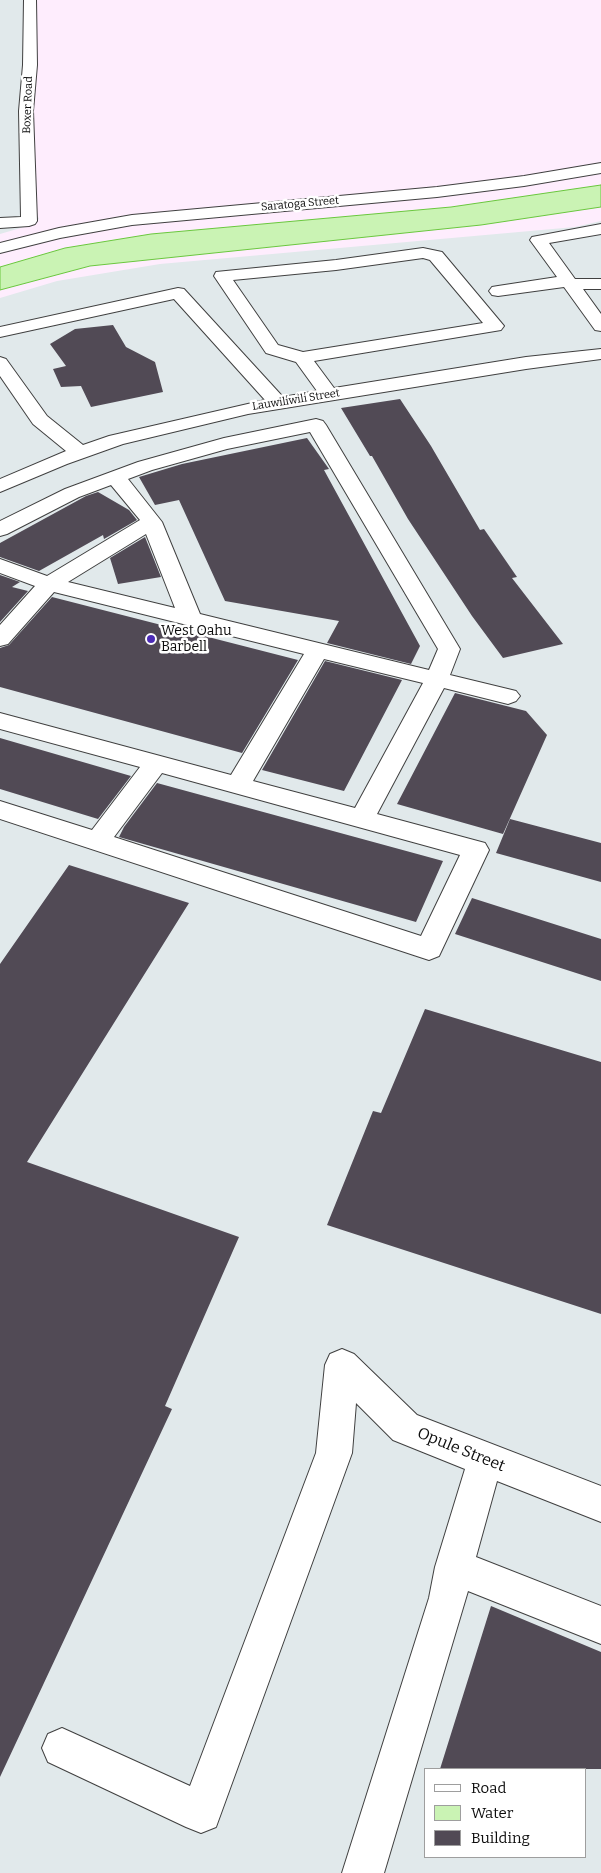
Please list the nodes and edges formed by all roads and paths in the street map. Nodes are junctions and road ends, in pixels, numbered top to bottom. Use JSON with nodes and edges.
{"nodes":[{"id":1,"x":30,"y":0,"type":"edge"},
{"id":2,"x":601,"y":168,"type":"edge"},
{"id":3,"x":0,"y":212,"type":"edge"},
{"id":4,"x":29,"y":216,"type":"junction"},
{"id":5,"x":0,"y":224,"type":"edge"},
{"id":6,"x":601,"y":229,"type":"edge"},
{"id":7,"x":0,"y":248,"type":"edge"},
{"id":8,"x":570,"y":283,"type":"junction"},
{"id":9,"x":601,"y":284,"type":"edge"},
{"id":10,"x":498,"y":291,"type":"dead end"},
{"id":11,"x":601,"y":326,"type":"edge"},
{"id":12,"x":0,"y":332,"type":"edge"},
{"id":13,"x":464,"y":332,"type":"junction"},
{"id":14,"x":601,"y":354,"type":"edge"},
{"id":15,"x":482,"y":357,"type":"junction"},
{"id":16,"x":302,"y":358,"type":"junction"},
{"id":17,"x":0,"y":363,"type":"edge"},
{"id":18,"x":329,"y":395,"type":"junction"},
{"id":19,"x":278,"y":403,"type":"junction"},
{"id":20,"x":81,"y":453,"type":"junction"},
{"id":21,"x":115,"y":477,"type":"junction"},
{"id":22,"x":0,"y":486,"type":"edge"},
{"id":23,"x":152,"y":522,"type":"junction"},
{"id":24,"x":0,"y":530,"type":"edge"},
{"id":25,"x":0,"y":565,"type":"edge"},
{"id":26,"x":49,"y":584,"type":"junction"},
{"id":27,"x":191,"y":620,"type":"junction"},
{"id":28,"x":0,"y":639,"type":"edge"},
{"id":29,"x":318,"y":650,"type":"junction"},
{"id":30,"x":437,"y":679,"type":"junction"},
{"id":31,"x":508,"y":696,"type":"dead end"},
{"id":32,"x":0,"y":721,"type":"edge"},
{"id":33,"x":156,"y":763,"type":"junction"},
{"id":34,"x":238,"y":785,"type":"junction"},
{"id":35,"x":0,"y":810,"type":"edge"},
{"id":36,"x":362,"y":819,"type":"junction"},
{"id":37,"x":97,"y":842,"type":"junction"},
{"id":38,"x":485,"y":1460,"type":"junction"},
{"id":39,"x":601,"y":1504,"type":"edge"},
{"id":40,"x":454,"y":1567,"type":"junction"},
{"id":41,"x":601,"y":1625,"type":"edge"},
{"id":42,"x":62,"y":1748,"type":"dead end"},
{"id":43,"x":363,"y":1873,"type":"edge"}],
"edges":[{"from":1,"to":4,"type":"street","name":"Boxer Road"},
{"from":2,"to":7,"type":"street","name":"Saratoga Street"},
{"from":3,"to":4,"type":"street"},
{"from":4,"to":5,"type":"street"},
{"from":6,"to":8,"type":"street"},
{"from":8,"to":9,"type":"street"},
{"from":8,"to":10,"type":"street"},
{"from":8,"to":11,"type":"street"},
{"from":12,"to":19,"type":"street"},
{"from":13,"to":15,"type":"street"},
{"from":13,"to":16,"type":"street"},
{"from":13,"to":16,"type":"street"},
{"from":14,"to":15,"type":"street","name":"Lauwiliwili Street"},
{"from":15,"to":18,"type":"street","name":"Lauwiliwili Street"},
{"from":16,"to":18,"type":"street"},
{"from":17,"to":20,"type":"street"},
{"from":18,"to":19,"type":"street","name":"Lauwiliwili Street"},
{"from":19,"to":20,"type":"street","name":"Lauwiliwili Street"},
{"from":20,"to":22,"type":"street","name":"Lauwiliwili Street"},
{"from":21,"to":23,"type":"street"},
{"from":21,"to":24,"type":"street"},
{"from":21,"to":30,"type":"street"},
{"from":23,"to":26,"type":"street"},
{"from":23,"to":27,"type":"street"},
{"from":25,"to":26,"type":"street"},
{"from":26,"to":27,"type":"street"},
{"from":26,"to":28,"type":"street"},
{"from":27,"to":29,"type":"street"},
{"from":29,"to":30,"type":"street"},
{"from":29,"to":34,"type":"street"},
{"from":30,"to":31,"type":"street"},
{"from":30,"to":36,"type":"street"},
{"from":32,"to":33,"type":"street"},
{"from":33,"to":34,"type":"street"},
{"from":33,"to":37,"type":"street"},
{"from":34,"to":36,"type":"street"},
{"from":35,"to":37,"type":"street"},
{"from":36,"to":37,"type":"street"},
{"from":38,"to":39,"type":"street","name":"Opule Street"},
{"from":38,"to":40,"type":"street"},
{"from":38,"to":42,"type":"street","name":"Opule Street"},
{"from":40,"to":41,"type":"street"},
{"from":40,"to":43,"type":"street"}]}
